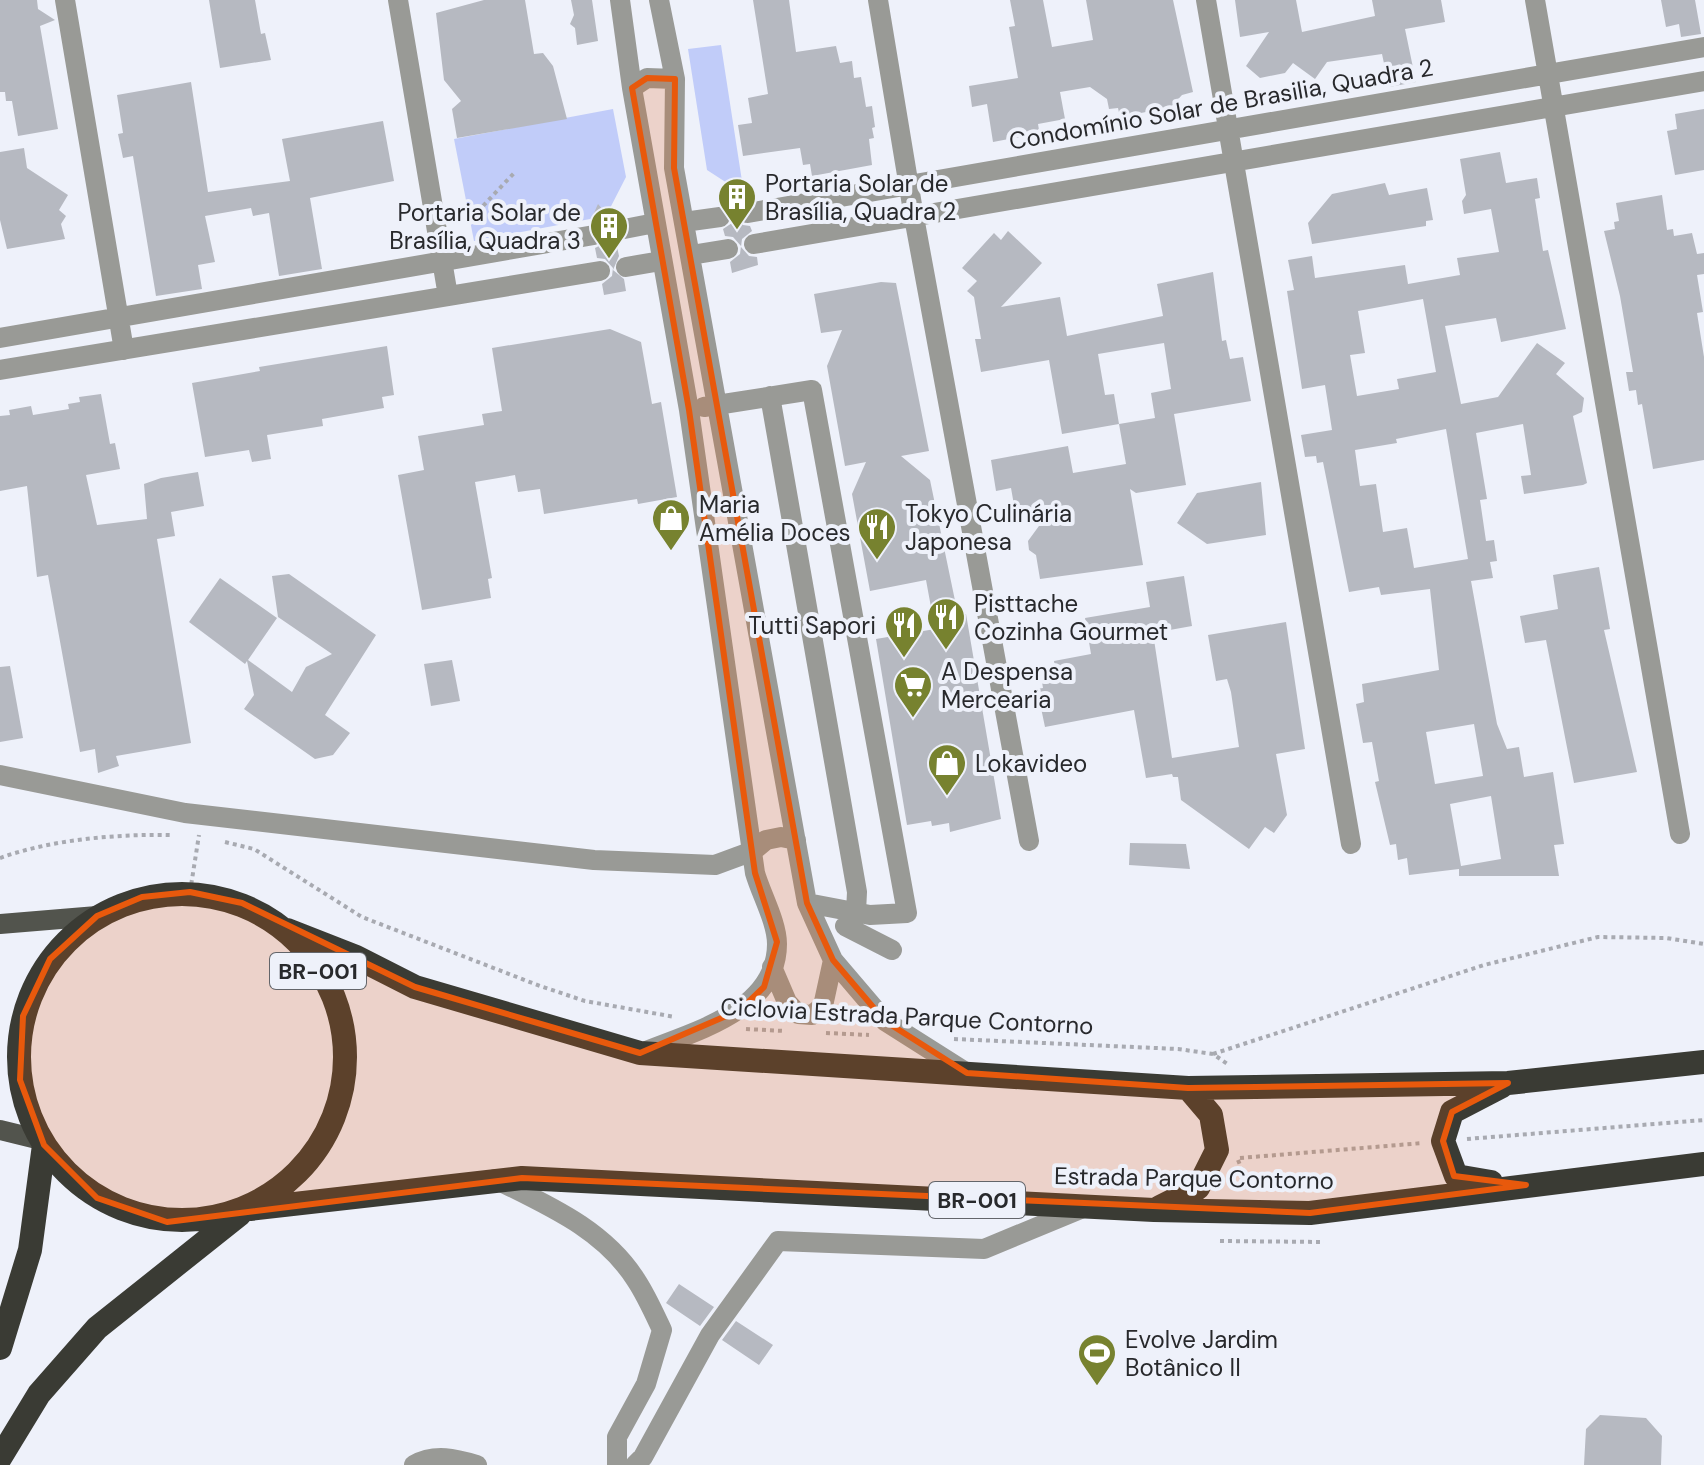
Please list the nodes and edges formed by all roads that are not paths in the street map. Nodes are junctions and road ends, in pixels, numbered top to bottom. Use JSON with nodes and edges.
{"nodes":[{"id":1,"x":65,"y":0,"type":"edge"},
{"id":2,"x":398,"y":0,"type":"edge"},
{"id":3,"x":620,"y":0,"type":"edge"},
{"id":4,"x":659,"y":0,"type":"edge"},
{"id":5,"x":878,"y":0,"type":"edge"},
{"id":6,"x":1206,"y":0,"type":"edge"},
{"id":7,"x":1535,"y":0,"type":"edge"},
{"id":8,"x":1704,"y":47,"type":"edge"},
{"id":9,"x":1548,"y":74,"type":"junction"},
{"id":10,"x":675,"y":79,"type":"junction"},
{"id":11,"x":1704,"y":81,"type":"edge"},
{"id":12,"x":632,"y":88,"type":"junction"},
{"id":13,"x":1554,"y":107,"type":"junction"},
{"id":14,"x":1228,"y":130,"type":"junction"},
{"id":15,"x":1233,"y":162,"type":"junction"},
{"id":16,"x":909,"y":185,"type":"junction"},
{"id":17,"x":771,"y":209,"type":"junction"},
{"id":18,"x":748,"y":213,"type":"dead end"},
{"id":19,"x":720,"y":217,"type":"dead end"},
{"id":20,"x":914,"y":217,"type":"junction"},
{"id":21,"x":684,"y":222,"type":"junction"},
{"id":22,"x":655,"y":223,"type":"junction"},
{"id":23,"x":619,"y":230,"type":"dead end"},
{"id":24,"x":594,"y":235,"type":"dead end"},
{"id":25,"x":569,"y":239,"type":"junction"},
{"id":26,"x":777,"y":240,"type":"junction"},
{"id":27,"x":754,"y":244,"type":"dead end"},
{"id":28,"x":728,"y":249,"type":"dead end"},
{"id":29,"x":691,"y":255,"type":"junction"},
{"id":30,"x":661,"y":261,"type":"junction"},
{"id":31,"x":442,"y":262,"type":"junction"},
{"id":32,"x":626,"y":267,"type":"dead end"},
{"id":33,"x":600,"y":271,"type":"dead end"},
{"id":34,"x":575,"y":275,"type":"junction"},
{"id":35,"x":448,"y":296,"type":"junction"},
{"id":36,"x":118,"y":317,"type":"junction"},
{"id":37,"x":0,"y":338,"type":"edge"},
{"id":38,"x":124,"y":350,"type":"junction"},
{"id":39,"x":0,"y":370,"type":"edge"},
{"id":40,"x":770,"y":396,"type":"junction"},
{"id":41,"x":717,"y":404,"type":"junction"},
{"id":42,"x":689,"y":410,"type":"junction"},
{"id":43,"x":0,"y":775,"type":"edge"},
{"id":44,"x":1680,"y":834,"type":"dead end"},
{"id":45,"x":796,"y":840,"type":"junction"},
{"id":46,"x":1029,"y":841,"type":"dead end"},
{"id":47,"x":1351,"y":844,"type":"dead end"},
{"id":48,"x":753,"y":851,"type":"junction"},
{"id":49,"x":807,"y":903,"type":"junction"},
{"id":50,"x":97,"y":916,"type":"junction"},
{"id":51,"x":857,"y":918,"type":"junction"},
{"id":52,"x":0,"y":924,"type":"edge"},
{"id":53,"x":287,"y":930,"type":"junction"},
{"id":54,"x":822,"y":936,"type":"junction"},
{"id":55,"x":892,"y":950,"type":"dead end"},
{"id":56,"x":833,"y":960,"type":"junction"},
{"id":57,"x":772,"y":967,"type":"junction"},
{"id":58,"x":640,"y":1053,"type":"junction"},
{"id":59,"x":1704,"y":1062,"type":"edge"},
{"id":60,"x":967,"y":1073,"type":"junction"},
{"id":61,"x":1508,"y":1083,"type":"junction"},
{"id":62,"x":1188,"y":1088,"type":"junction"},
{"id":63,"x":0,"y":1130,"type":"edge"},
{"id":64,"x":42,"y":1143,"type":"junction"},
{"id":65,"x":1704,"y":1164,"type":"edge"},
{"id":66,"x":495,"y":1179,"type":"junction"},
{"id":67,"x":1526,"y":1185,"type":"junction"},
{"id":68,"x":1088,"y":1206,"type":"junction"},
{"id":69,"x":1154,"y":1210,"type":"junction"},
{"id":70,"x":245,"y":1211,"type":"junction"},
{"id":71,"x":0,"y":1348,"type":"edge"},
{"id":72,"x":0,"y":1458,"type":"edge"},
{"id":73,"x":414,"y":1465,"type":"edge"},
{"id":74,"x":477,"y":1465,"type":"edge"},
{"id":75,"x":617,"y":1465,"type":"edge"},
{"id":76,"x":635,"y":1465,"type":"edge"}],
"edges":[{"from":1,"to":36,"type":"street"},
{"from":2,"to":31,"type":"street"},
{"from":3,"to":12,"type":"street"},
{"from":4,"to":10,"type":"street"},
{"from":5,"to":16,"type":"street"},
{"from":6,"to":14,"type":"street"},
{"from":7,"to":9,"type":"street"},
{"from":8,"to":9,"type":"street","name":"Condomínio Solar de Brasilia, Quadra 2"},
{"from":9,"to":13,"type":"street"},
{"from":9,"to":14,"type":"street","name":"Condomínio Solar de Brasilia, Quadra 2"},
{"from":10,"to":12,"type":"street"},
{"from":10,"to":21,"type":"street"},
{"from":11,"to":13,"type":"street"},
{"from":12,"to":22,"type":"street"},
{"from":13,"to":15,"type":"street"},
{"from":13,"to":44,"type":"street"},
{"from":14,"to":15,"type":"street"},
{"from":14,"to":16,"type":"street","name":"Condomínio Solar de Brasilia, Quadra 2"},
{"from":15,"to":20,"type":"street"},
{"from":15,"to":47,"type":"street"},
{"from":16,"to":17,"type":"street","name":"Condomínio Solar de Brasilia, Quadra 2"},
{"from":16,"to":20,"type":"street"},
{"from":17,"to":18,"type":"street","name":"Condomínio Solar de Brasilia, Quadra 2"},
{"from":17,"to":26,"type":"street"},
{"from":19,"to":21,"type":"street"},
{"from":20,"to":26,"type":"street"},
{"from":20,"to":46,"type":"street"},
{"from":21,"to":29,"type":"street"},
{"from":22,"to":23,"type":"street"},
{"from":22,"to":30,"type":"street"},
{"from":24,"to":25,"type":"street"},
{"from":25,"to":31,"type":"street"},
{"from":25,"to":34,"type":"street"},
{"from":26,"to":27,"type":"street"},
{"from":28,"to":29,"type":"street"},
{"from":29,"to":41,"type":"street"},
{"from":30,"to":32,"type":"street"},
{"from":30,"to":42,"type":"street"},
{"from":31,"to":35,"type":"street"},
{"from":31,"to":36,"type":"street"},
{"from":33,"to":34,"type":"street"},
{"from":34,"to":35,"type":"street"},
{"from":35,"to":38,"type":"street"},
{"from":36,"to":37,"type":"street"},
{"from":36,"to":38,"type":"street"},
{"from":38,"to":39,"type":"street"},
{"from":40,"to":41,"type":"street"},
{"from":40,"to":51,"type":"street"},
{"from":40,"to":51,"type":"street"},
{"from":41,"to":42,"type":"street"},
{"from":41,"to":45,"type":"street"},
{"from":42,"to":48,"type":"street"},
{"from":43,"to":48,"type":"street"},
{"from":45,"to":48,"type":"street"},
{"from":45,"to":49,"type":"street"},
{"from":48,"to":57,"type":"street"},
{"from":49,"to":51,"type":"street"},
{"from":49,"to":54,"type":"street"},
{"from":50,"to":52,"type":"main road"},
{"from":50,"to":53,"type":"highway","number":"BR-001"},
{"from":50,"to":64,"type":"highway","number":"BR-001"},
{"from":51,"to":54,"type":"street"},
{"from":51,"to":55,"type":"street"},
{"from":53,"to":58,"type":"highway","number":"BR-001"},
{"from":53,"to":70,"type":"highway","number":"BR-001"},
{"from":54,"to":56,"type":"street"},
{"from":56,"to":57,"type":"street"},
{"from":56,"to":60,"type":"street"},
{"from":57,"to":58,"type":"street"},
{"from":58,"to":60,"type":"highway","number":"BR-001"},
{"from":59,"to":61,"type":"highway","number":"BR-001"},
{"from":60,"to":62,"type":"highway","number":"BR-001"},
{"from":61,"to":62,"type":"highway","number":"BR-001"},
{"from":61,"to":67,"type":"highway"},
{"from":62,"to":69,"type":"highway"},
{"from":63,"to":64,"type":"main road"},
{"from":64,"to":70,"type":"highway","number":"BR-001"},
{"from":64,"to":71,"type":"highway","number":"BR-001"},
{"from":65,"to":67,"type":"highway","name":"Estrada Parque Contorno","number":"BR-001"},
{"from":66,"to":68,"type":"highway","name":"Estrada Parque Contorno","number":"BR-001"},
{"from":66,"to":70,"type":"highway","name":"Estrada Parque Contorno","number":"BR-001"},
{"from":66,"to":75,"type":"street"},
{"from":67,"to":69,"type":"highway","name":"Estrada Parque Contorno","number":"BR-001"},
{"from":68,"to":69,"type":"highway","name":"Estrada Parque Contorno","number":"BR-001"},
{"from":68,"to":76,"type":"street"},
{"from":70,"to":72,"type":"highway","number":"BR-001"},
{"from":73,"to":74,"type":"street"}]}
